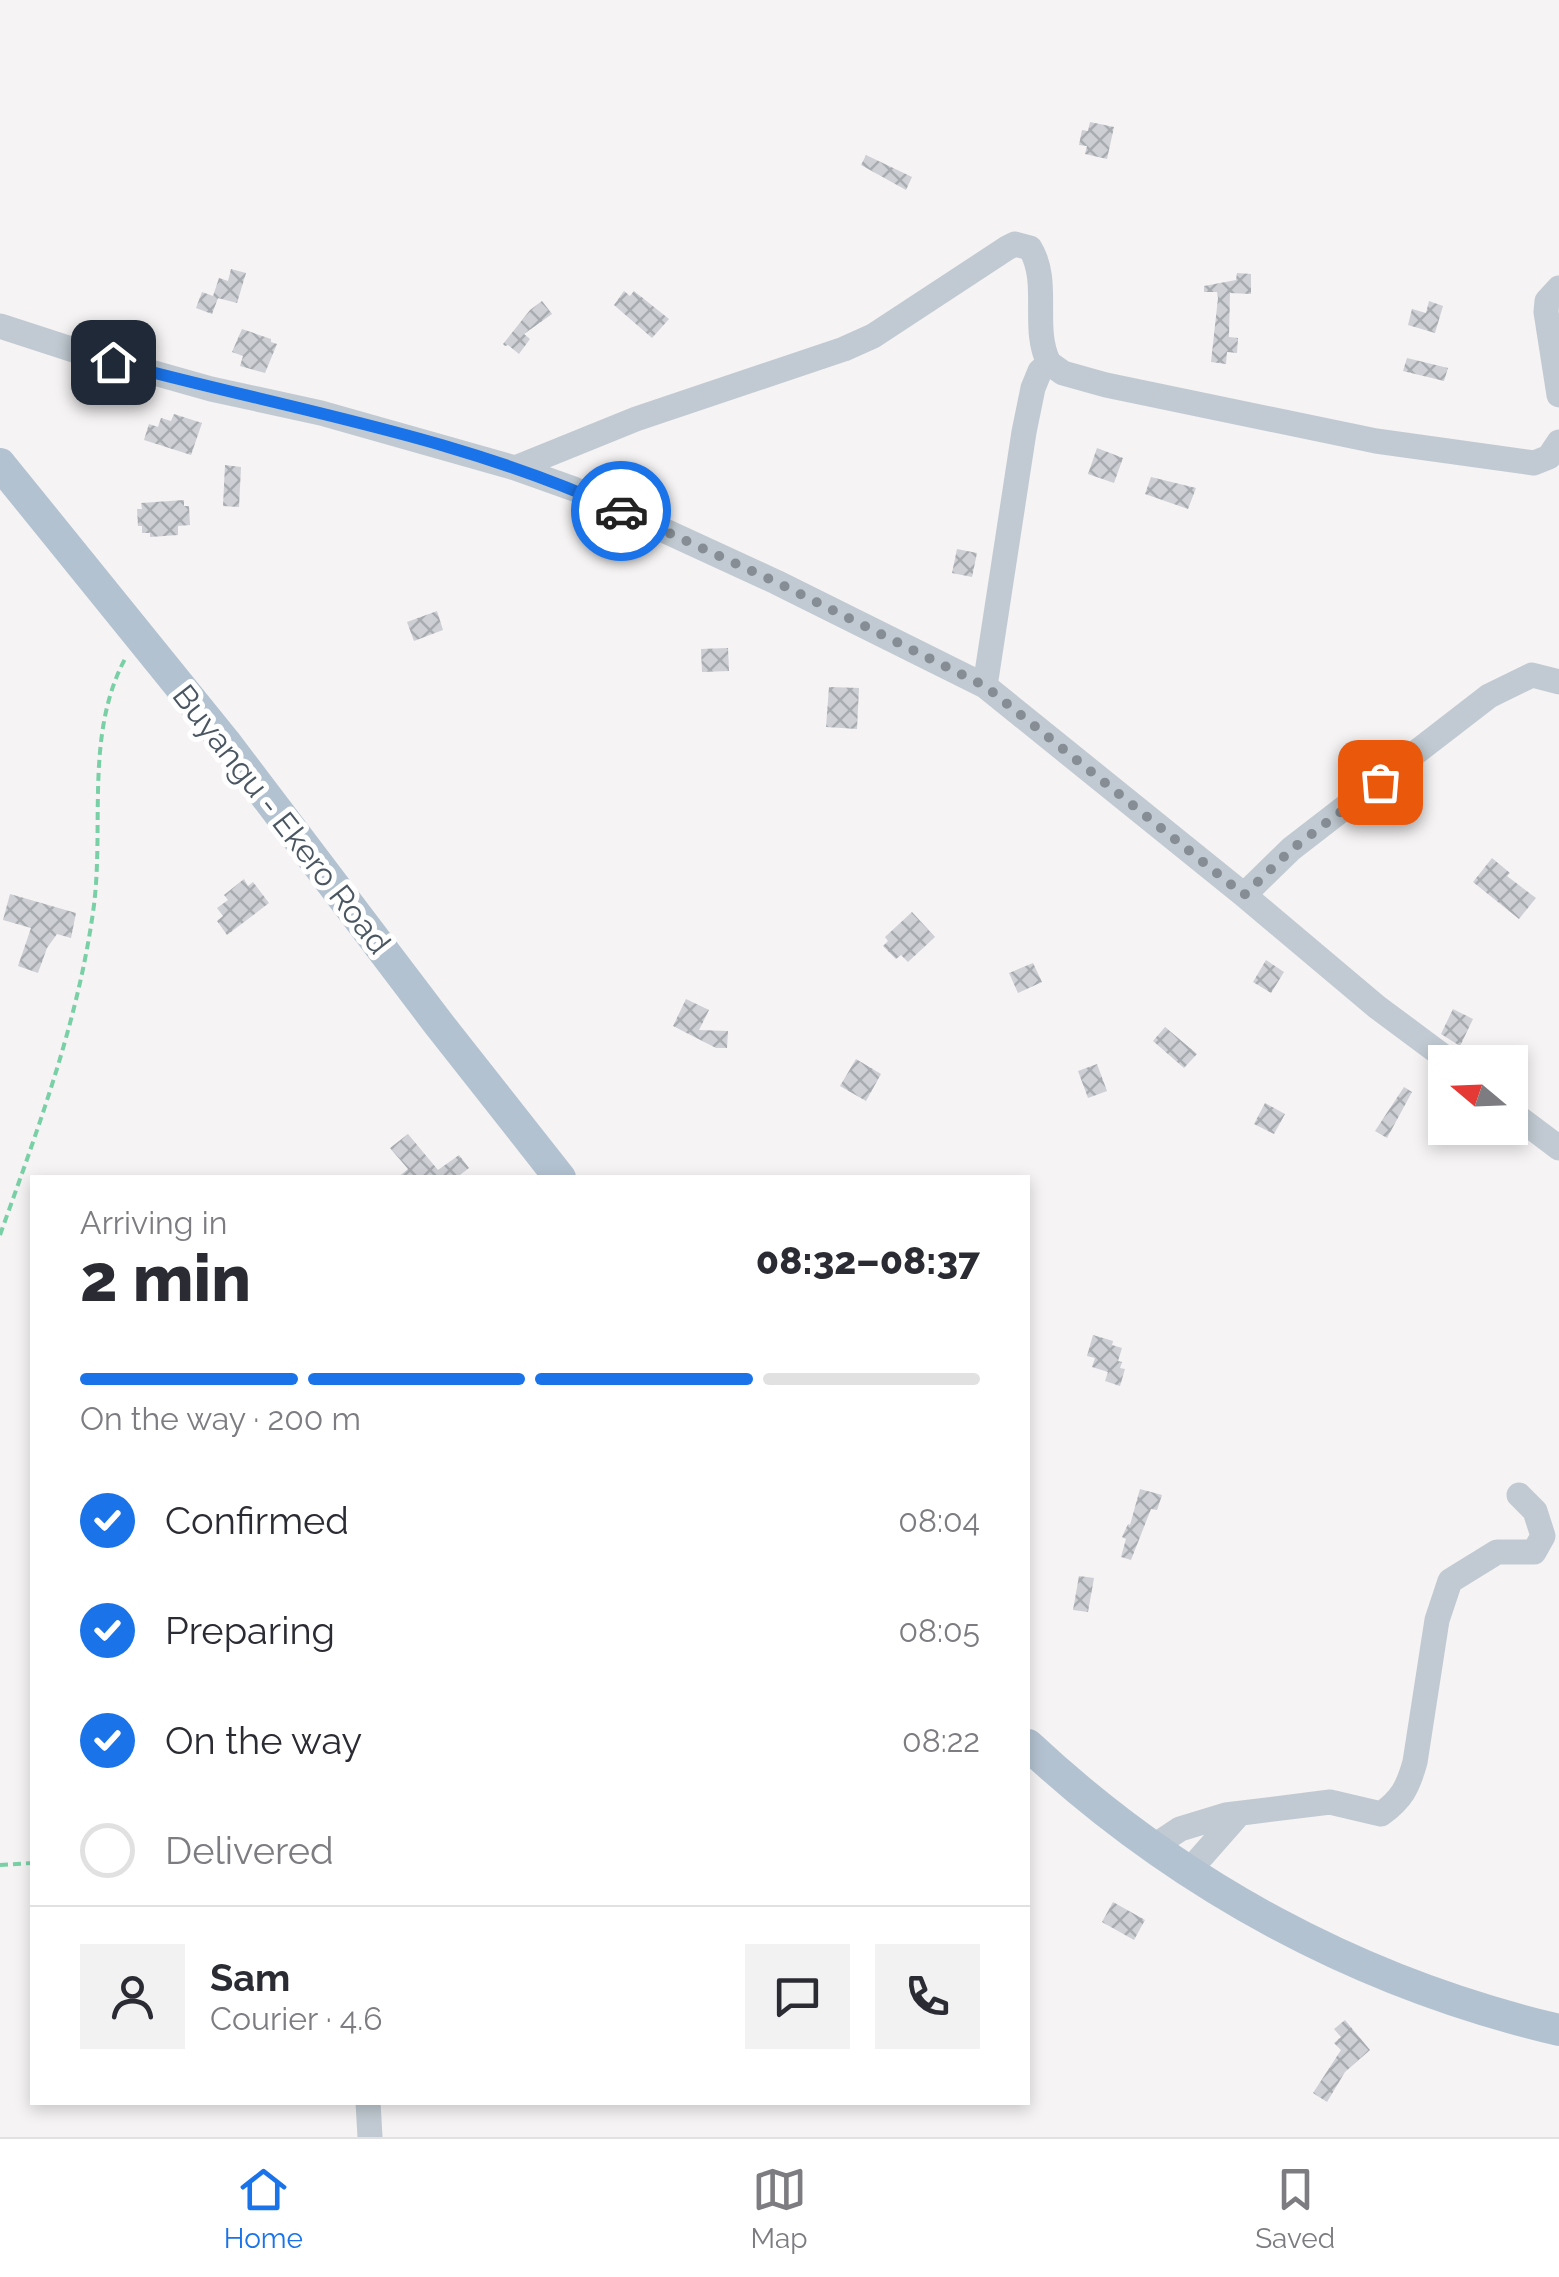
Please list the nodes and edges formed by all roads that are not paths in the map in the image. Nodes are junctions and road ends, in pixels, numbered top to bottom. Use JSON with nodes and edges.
{"nodes":[{"id":1,"x":1559,"y":288,"type":"edge"},
{"id":2,"x":0,"y":326,"type":"edge"},
{"id":3,"x":1049,"y":362,"type":"junction"},
{"id":4,"x":1559,"y":395,"type":"edge"},
{"id":5,"x":1553,"y":456,"type":"edge"},
{"id":6,"x":0,"y":464,"type":"edge"},
{"id":7,"x":515,"y":468,"type":"junction"},
{"id":8,"x":1559,"y":682,"type":"edge"},
{"id":9,"x":985,"y":686,"type":"junction"},
{"id":10,"x":1244,"y":895,"type":"junction"},
{"id":11,"x":1428,"y":1045,"type":"edge"},
{"id":12,"x":1528,"y":1125,"type":"edge"},
{"id":13,"x":1559,"y":1148,"type":"edge"},
{"id":14,"x":558,"y":1175,"type":"edge"},
{"id":15,"x":1518,"y":1495,"type":"dead end"},
{"id":16,"x":1030,"y":1747,"type":"edge"},
{"id":17,"x":1239,"y":1814,"type":"junction"},
{"id":18,"x":1153,"y":1847,"type":"junction"},
{"id":19,"x":1188,"y":1872,"type":"junction"},
{"id":20,"x":1559,"y":2030,"type":"edge"},
{"id":21,"x":368,"y":2105,"type":"edge"},
{"id":22,"x":370,"y":2137,"type":"edge"}],
"edges":[{"from":1,"to":4,"type":"street"},
{"from":2,"to":7,"type":"street"},
{"from":3,"to":5,"type":"street"},
{"from":3,"to":7,"type":"street"},
{"from":3,"to":9,"type":"street"},
{"from":6,"to":14,"type":"main road","name":"Buyangu - Ekero Road"},
{"from":7,"to":9,"type":"street"},
{"from":8,"to":10,"type":"street"},
{"from":9,"to":10,"type":"street"},
{"from":10,"to":11,"type":"street"},
{"from":12,"to":13,"type":"street"},
{"from":15,"to":17,"type":"street"},
{"from":16,"to":18,"type":"main road"},
{"from":17,"to":18,"type":"street"},
{"from":17,"to":19,"type":"street"},
{"from":18,"to":19,"type":"main road"},
{"from":19,"to":20,"type":"main road"},
{"from":21,"to":22,"type":"street"}]}
